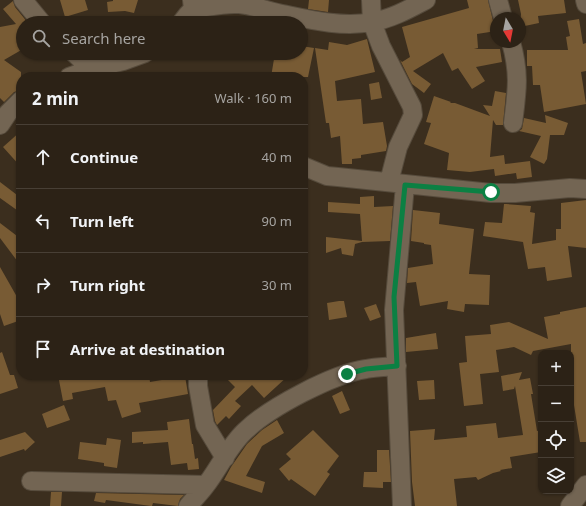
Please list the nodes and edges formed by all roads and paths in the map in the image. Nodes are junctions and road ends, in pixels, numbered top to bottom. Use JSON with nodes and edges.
{"nodes":[{"id":1,"x":23,"y":0,"type":"edge"},
{"id":2,"x":371,"y":0,"type":"edge"},
{"id":3,"x":426,"y":0,"type":"edge"},
{"id":4,"x":498,"y":0,"type":"edge"},
{"id":5,"x":585,"y":0,"type":"edge"},
{"id":6,"x":586,"y":4,"type":"edge"},
{"id":7,"x":192,"y":5,"type":"edge"},
{"id":8,"x":501,"y":12,"type":"edge"},
{"id":9,"x":36,"y":16,"type":"edge"},
{"id":10,"x":186,"y":16,"type":"edge"},
{"id":11,"x":297,"y":16,"type":"edge"},
{"id":12,"x":308,"y":18,"type":"edge"},
{"id":13,"x":372,"y":22,"type":"junction"},
{"id":14,"x":512,"y":48,"type":"edge"},
{"id":15,"x":81,"y":60,"type":"edge"},
{"id":16,"x":126,"y":60,"type":"edge"},
{"id":17,"x":93,"y":72,"type":"edge"},
{"id":18,"x":96,"y":72,"type":"edge"},
{"id":19,"x":16,"y":105,"type":"edge"},
{"id":20,"x":513,"y":122,"type":"dead end"},
{"id":21,"x":0,"y":125,"type":"edge"},
{"id":22,"x":308,"y":168,"type":"edge"},
{"id":23,"x":397,"y":184,"type":"junction"},
{"id":24,"x":586,"y":189,"type":"edge"},
{"id":25,"x":397,"y":366,"type":"junction"},
{"id":26,"x":198,"y":380,"type":"edge"},
{"id":27,"x":225,"y":458,"type":"junction"},
{"id":28,"x":31,"y":481,"type":"dead end"},
{"id":29,"x":586,"y":484,"type":"edge"},
{"id":30,"x":206,"y":485,"type":"junction"},
{"id":31,"x":188,"y":506,"type":"edge"},
{"id":32,"x":402,"y":506,"type":"edge"},
{"id":33,"x":570,"y":506,"type":"edge"}],
"edges":[{"from":1,"to":9,"type":"street"},
{"from":2,"to":13,"type":"street"},
{"from":3,"to":13,"type":"street"},
{"from":4,"to":8,"type":"street"},
{"from":5,"to":6,"type":"street"},
{"from":7,"to":10,"type":"street"},
{"from":7,"to":11,"type":"street"},
{"from":12,"to":13,"type":"street"},
{"from":13,"to":23,"type":"street"},
{"from":14,"to":20,"type":"street"},
{"from":15,"to":17,"type":"street"},
{"from":16,"to":18,"type":"street"},
{"from":19,"to":21,"type":"street"},
{"from":22,"to":23,"type":"street"},
{"from":23,"to":24,"type":"street"},
{"from":23,"to":25,"type":"street"},
{"from":25,"to":27,"type":"street"},
{"from":25,"to":32,"type":"street"},
{"from":26,"to":27,"type":"street"},
{"from":27,"to":30,"type":"street"},
{"from":28,"to":30,"type":"street"},
{"from":29,"to":33,"type":"street"},
{"from":30,"to":31,"type":"street"}]}
